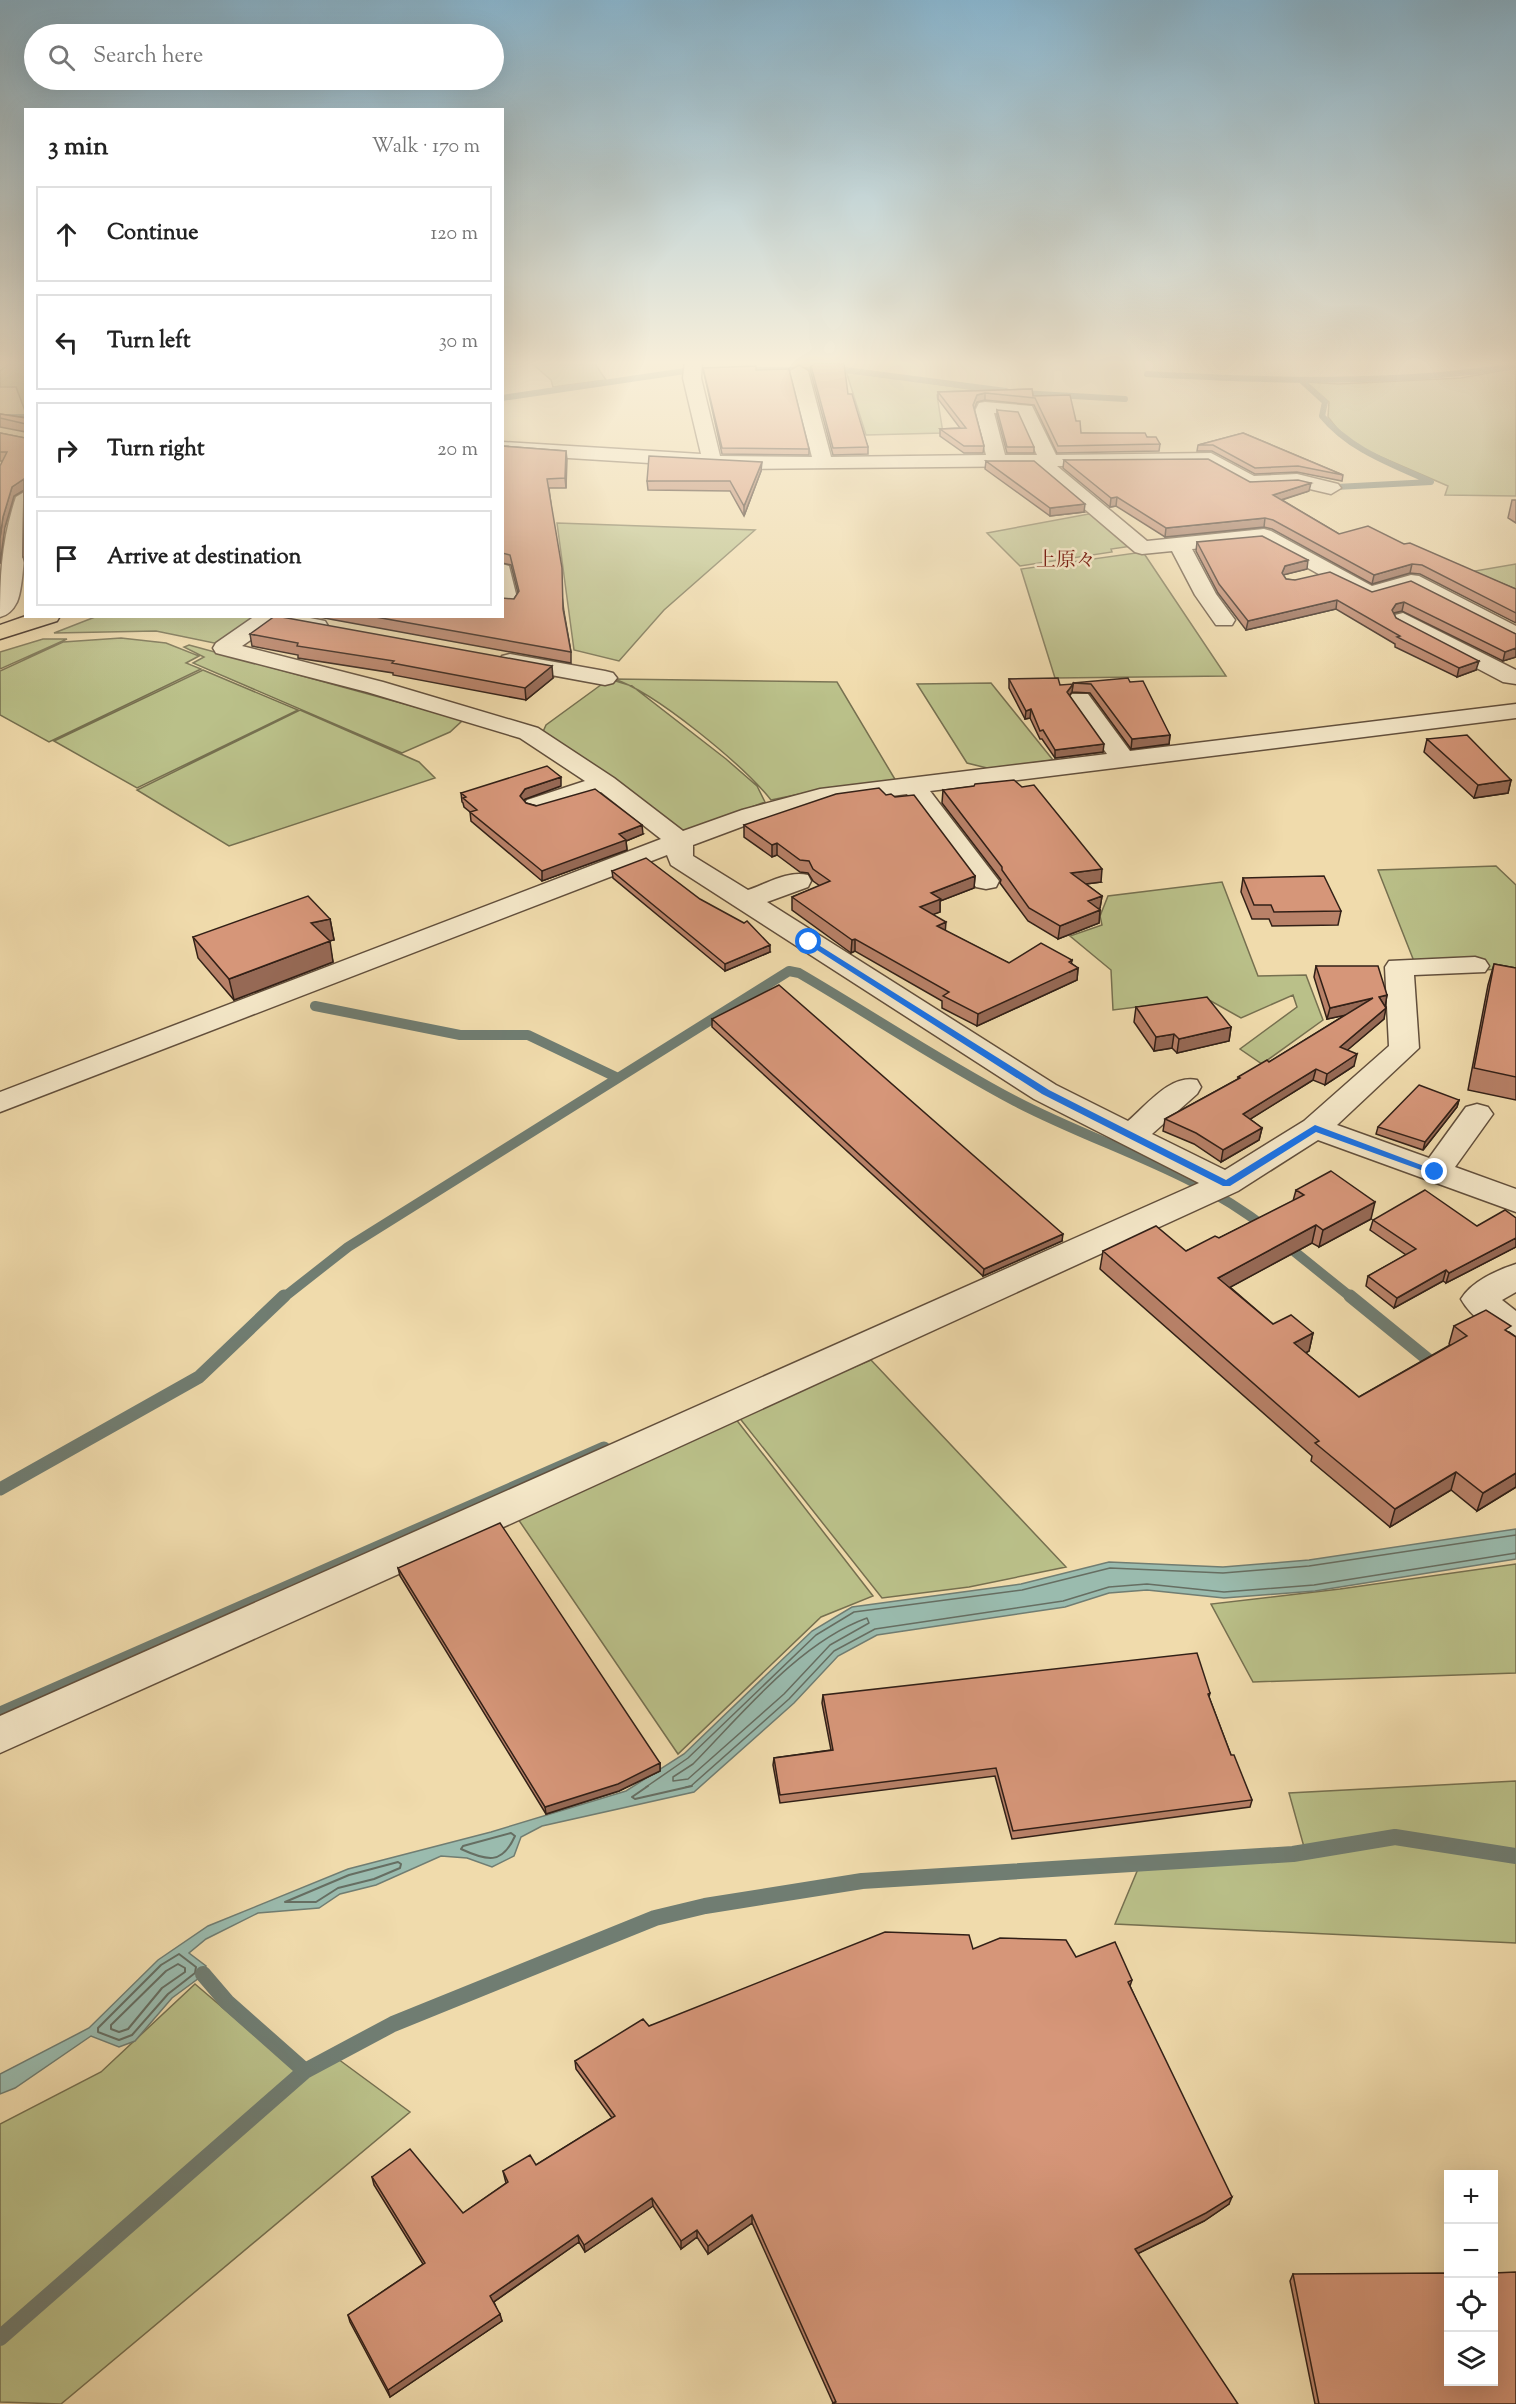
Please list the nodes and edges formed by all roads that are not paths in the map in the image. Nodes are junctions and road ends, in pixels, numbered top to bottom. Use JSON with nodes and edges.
{"nodes":[{"id":1,"x":1059,"y":473,"type":"edge"},
{"id":2,"x":1110,"y":473,"type":"edge"},
{"id":3,"x":1235,"y":473,"type":"edge"},
{"id":4,"x":1115,"y":476,"type":"edge"},
{"id":5,"x":1331,"y":488,"type":"dead end"},
{"id":6,"x":24,"y":504,"type":"edge"},
{"id":7,"x":13,"y":544,"type":"edge"},
{"id":8,"x":1179,"y":544,"type":"junction"},
{"id":9,"x":1333,"y":572,"type":"junction"},
{"id":10,"x":1303,"y":579,"type":"edge"},
{"id":11,"x":504,"y":583,"type":"edge"},
{"id":12,"x":504,"y":601,"type":"edge"},
{"id":13,"x":0,"y":610,"type":"edge"},
{"id":14,"x":43,"y":618,"type":"edge"},
{"id":15,"x":1224,"y":620,"type":"dead end"},
{"id":16,"x":1403,"y":620,"type":"edge"},
{"id":17,"x":338,"y":630,"type":"edge"},
{"id":18,"x":0,"y":632,"type":"edge"},
{"id":19,"x":1516,"y":635,"type":"edge"},
{"id":20,"x":489,"y":657,"type":"edge"},
{"id":21,"x":1513,"y":677,"type":"edge"},
{"id":22,"x":605,"y":678,"type":"dead end"},
{"id":23,"x":1468,"y":682,"type":"dead end"},
{"id":24,"x":1080,"y":699,"type":"dead end"},
{"id":25,"x":1516,"y":711,"type":"edge"},
{"id":26,"x":1123,"y":759,"type":"junction"},
{"id":27,"x":605,"y":783,"type":"junction"},
{"id":28,"x":912,"y":784,"type":"junction"},
{"id":29,"x":536,"y":805,"type":"edge"},
{"id":30,"x":680,"y":841,"type":"junction"},
{"id":31,"x":798,"y":881,"type":"dead end"},
{"id":32,"x":986,"y":881,"type":"dead end"},
{"id":33,"x":745,"y":901,"type":"junction"},
{"id":34,"x":1475,"y":966,"type":"dead end"},
{"id":35,"x":1186,"y":1087,"type":"dead end"},
{"id":36,"x":0,"y":1103,"type":"edge"},
{"id":37,"x":1477,"y":1114,"type":"dead end"},
{"id":38,"x":1315,"y":1128,"type":"junction"},
{"id":39,"x":1131,"y":1135,"type":"junction"},
{"id":40,"x":1435,"y":1172,"type":"junction"},
{"id":41,"x":1226,"y":1184,"type":"junction"},
{"id":42,"x":1516,"y":1201,"type":"edge"},
{"id":43,"x":1516,"y":1276,"type":"edge"},
{"id":44,"x":1516,"y":1329,"type":"edge"},
{"id":45,"x":0,"y":1734,"type":"edge"}],
"edges":[{"from":1,"to":8,"type":"street"},
{"from":2,"to":4,"type":"street"},
{"from":3,"to":5,"type":"street"},
{"from":6,"to":7,"type":"street"},
{"from":7,"to":13,"type":"street"},
{"from":8,"to":9,"type":"street"},
{"from":8,"to":15,"type":"street"},
{"from":9,"to":10,"type":"street"},
{"from":9,"to":19,"type":"street"},
{"from":11,"to":12,"type":"street"},
{"from":14,"to":18,"type":"main road"},
{"from":16,"to":21,"type":"street"},
{"from":17,"to":27,"type":"street"},
{"from":20,"to":22,"type":"street"},
{"from":21,"to":23,"type":"street"},
{"from":24,"to":26,"type":"street"},
{"from":25,"to":26,"type":"street"},
{"from":26,"to":28,"type":"street"},
{"from":27,"to":29,"type":"street"},
{"from":27,"to":30,"type":"street"},
{"from":28,"to":30,"type":"street"},
{"from":28,"to":32,"type":"street"},
{"from":30,"to":33,"type":"street"},
{"from":30,"to":36,"type":"street"},
{"from":31,"to":33,"type":"street"},
{"from":33,"to":39,"type":"street"},
{"from":34,"to":38,"type":"street"},
{"from":35,"to":39,"type":"street"},
{"from":37,"to":40,"type":"street"},
{"from":38,"to":40,"type":"street"},
{"from":38,"to":41,"type":"street"},
{"from":39,"to":41,"type":"street"},
{"from":40,"to":42,"type":"street"},
{"from":41,"to":45,"type":"street"},
{"from":43,"to":44,"type":"street"}]}
